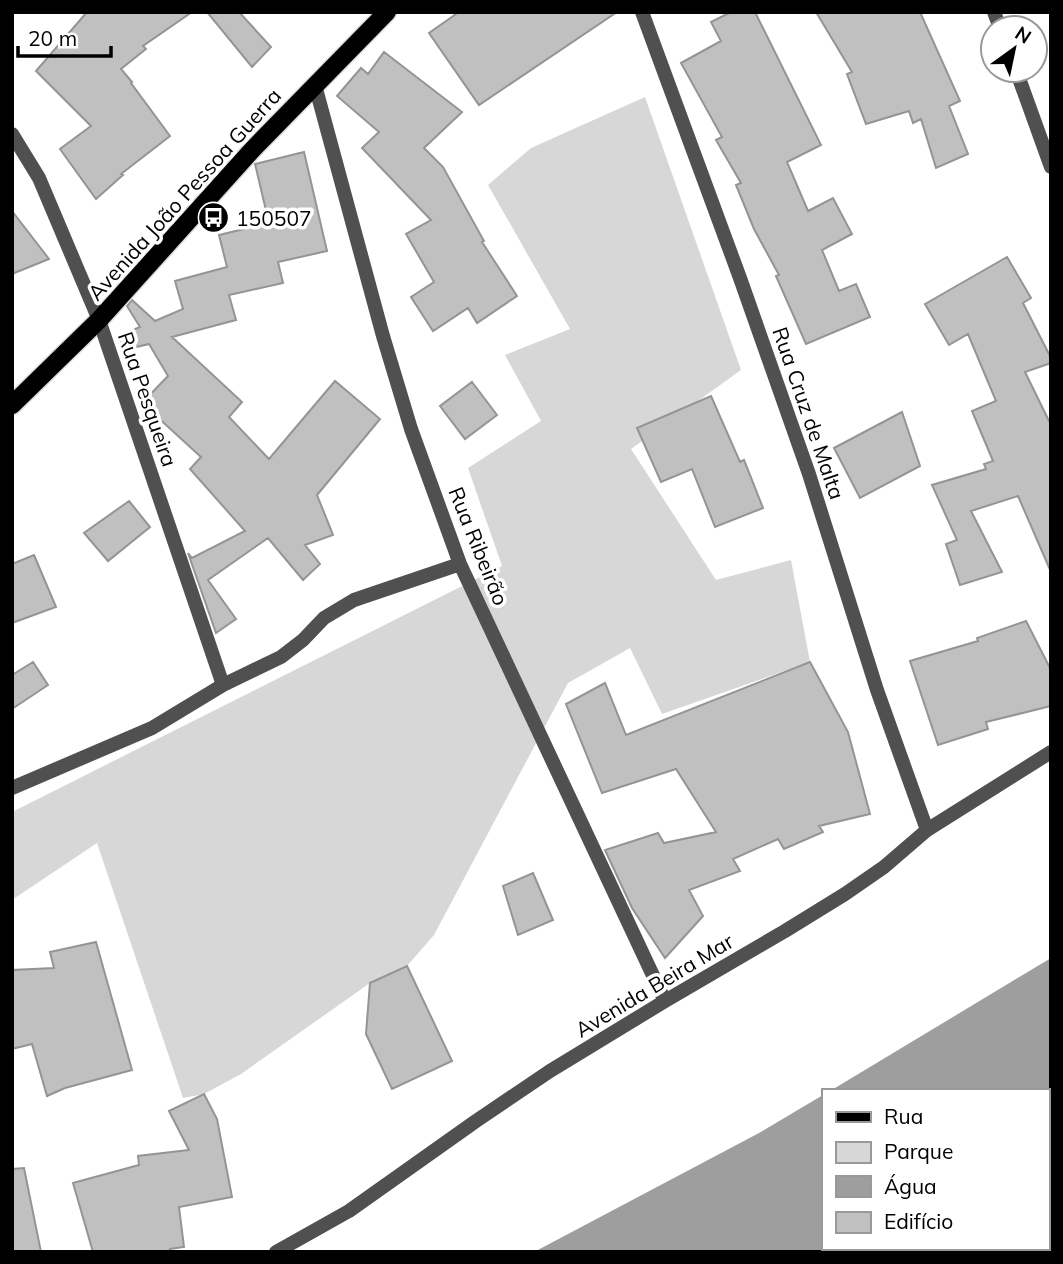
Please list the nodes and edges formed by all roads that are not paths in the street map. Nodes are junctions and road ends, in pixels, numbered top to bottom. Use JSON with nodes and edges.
{"nodes":[{"id":1,"x":387,"y":12,"type":"edge"},
{"id":2,"x":642,"y":12,"type":"edge"},
{"id":3,"x":1021,"y":84,"type":"edge"},
{"id":4,"x":315,"y":85,"type":"junction"},
{"id":5,"x":12,"y":134,"type":"edge"},
{"id":6,"x":1051,"y":167,"type":"edge"},
{"id":7,"x":99,"y":320,"type":"junction"},
{"id":8,"x":12,"y":405,"type":"edge"},
{"id":9,"x":460,"y":564,"type":"junction"},
{"id":10,"x":223,"y":685,"type":"junction"},
{"id":11,"x":1051,"y":752,"type":"edge"},
{"id":12,"x":12,"y":788,"type":"edge"},
{"id":13,"x":927,"y":830,"type":"junction"},
{"id":14,"x":665,"y":1000,"type":"junction"},
{"id":15,"x":276,"y":1252,"type":"edge"}],
"edges":[{"from":1,"to":4,"type":"main road","name":"Avenida João Pessoa Guerra"},
{"from":2,"to":13,"type":"street","name":"Rua Cruz de Malta"},
{"from":3,"to":6,"type":"street"},
{"from":4,"to":7,"type":"main road","name":"Avenida João Pessoa Guerra"},
{"from":4,"to":9,"type":"street","name":"Rua Ribeirão"},
{"from":5,"to":7,"type":"street","name":"Rua Pesqueira"},
{"from":7,"to":8,"type":"main road","name":"Avenida João Pessoa Guerra"},
{"from":7,"to":10,"type":"street","name":"Rua Pesqueira"},
{"from":9,"to":10,"type":"street"},
{"from":9,"to":14,"type":"street","name":"Rua Ribeirão"},
{"from":10,"to":12,"type":"street"},
{"from":11,"to":13,"type":"street","name":"Avenida Beira Mar"},
{"from":13,"to":14,"type":"street","name":"Avenida Beira Mar"},
{"from":14,"to":15,"type":"street","name":"Avenida Beira Mar"}]}
